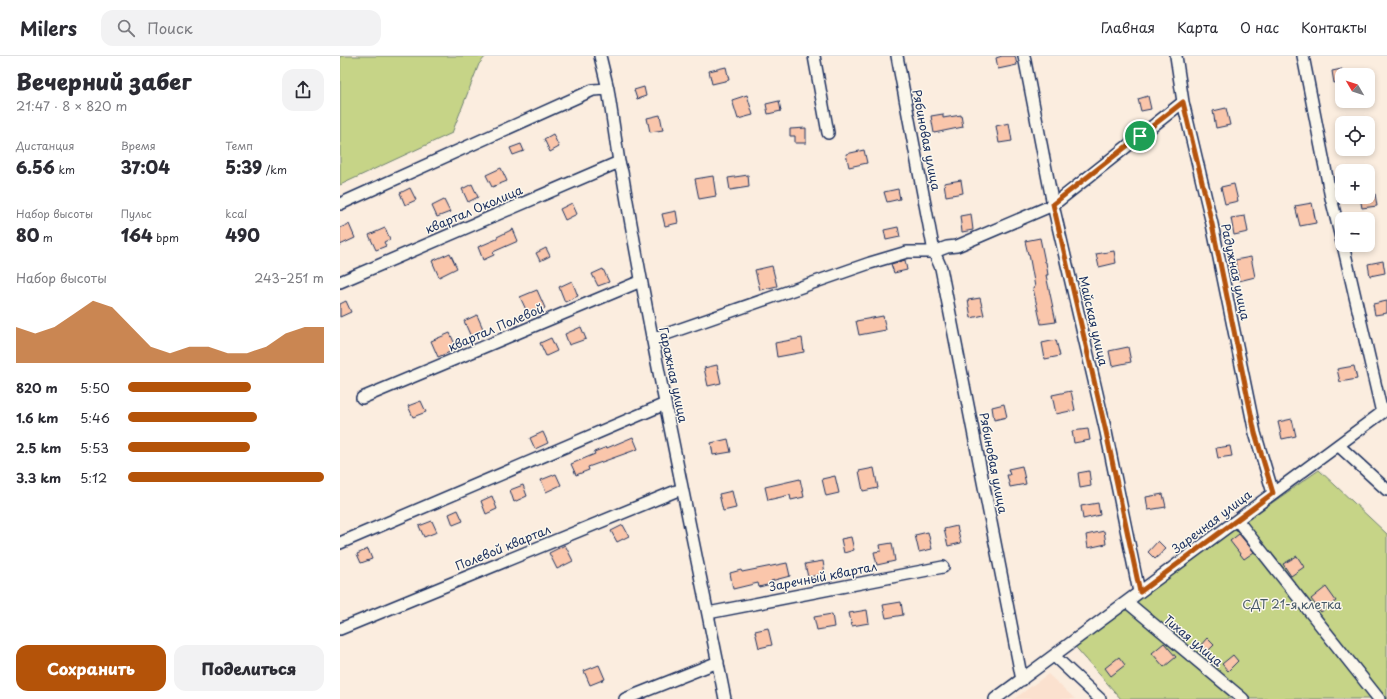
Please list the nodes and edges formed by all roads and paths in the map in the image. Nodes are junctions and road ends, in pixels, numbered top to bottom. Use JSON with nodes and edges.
{"nodes":[{"id":1,"x":600,"y":56,"type":"edge"},
{"id":2,"x":814,"y":56,"type":"edge"},
{"id":3,"x":897,"y":56,"type":"edge"},
{"id":4,"x":1024,"y":56,"type":"edge"},
{"id":5,"x":1176,"y":56,"type":"edge"},
{"id":6,"x":1304,"y":56,"type":"edge"},
{"id":7,"x":608,"y":89,"type":"junction"},
{"id":8,"x":1183,"y":102,"type":"junction"},
{"id":9,"x":828,"y":133,"type":"dead end"},
{"id":10,"x":619,"y":162,"type":"junction"},
{"id":11,"x":340,"y":204,"type":"edge"},
{"id":12,"x":1053,"y":204,"type":"junction"},
{"id":13,"x":1335,"y":212,"type":"edge"},
{"id":14,"x":934,"y":252,"type":"junction"},
{"id":15,"x":1344,"y":252,"type":"edge"},
{"id":16,"x":641,"y":281,"type":"junction"},
{"id":17,"x":340,"y":282,"type":"edge"},
{"id":18,"x":652,"y":339,"type":"junction"},
{"id":19,"x":362,"y":398,"type":"dead end"},
{"id":20,"x":665,"y":404,"type":"junction"},
{"id":21,"x":1385,"y":411,"type":"edge"},
{"id":22,"x":1338,"y":446,"type":"junction"},
{"id":23,"x":1387,"y":490,"type":"edge"},
{"id":24,"x":676,"y":491,"type":"dead end"},
{"id":25,"x":1273,"y":493,"type":"junction"},
{"id":26,"x":1237,"y":520,"type":"junction"},
{"id":27,"x":340,"y":543,"type":"edge"},
{"id":28,"x":943,"y":566,"type":"dead end"},
{"id":29,"x":1140,"y":592,"type":"junction"},
{"id":30,"x":1127,"y":602,"type":"junction"},
{"id":31,"x":708,"y":613,"type":"junction"},
{"id":32,"x":340,"y":629,"type":"edge"},
{"id":33,"x":1054,"y":656,"type":"junction"},
{"id":34,"x":718,"y":662,"type":"junction"},
{"id":35,"x":1022,"y":680,"type":"junction"},
{"id":36,"x":624,"y":699,"type":"edge"},
{"id":37,"x":725,"y":699,"type":"edge"},
{"id":38,"x":995,"y":699,"type":"edge"},
{"id":39,"x":1100,"y":699,"type":"edge"},
{"id":40,"x":1242,"y":699,"type":"edge"},
{"id":41,"x":1378,"y":699,"type":"edge"}],
"edges":[{"from":1,"to":7,"type":"street","name":"Гаражная улица"},
{"from":2,"to":9,"type":"street"},
{"from":3,"to":14,"type":"street","name":"Рябиновая улица"},
{"from":4,"to":12,"type":"street","name":"Майская улица"},
{"from":5,"to":8,"type":"street","name":"Радужная улица"},
{"from":6,"to":13,"type":"street"},
{"from":7,"to":10,"type":"street","name":"Гаражная улица"},
{"from":7,"to":11,"type":"street"},
{"from":8,"to":12,"type":"street"},
{"from":8,"to":25,"type":"street","name":"Радужная улица"},
{"from":10,"to":16,"type":"street","name":"Гаражная улица"},
{"from":10,"to":17,"type":"street","name":"квартал Околица"},
{"from":12,"to":14,"type":"street"},
{"from":12,"to":29,"type":"street","name":"Майская улица"},
{"from":14,"to":18,"type":"street"},
{"from":14,"to":35,"type":"street","name":"Рябиновая улица"},
{"from":15,"to":21,"type":"street"},
{"from":16,"to":18,"type":"street","name":"Гаражная улица"},
{"from":16,"to":19,"type":"street","name":"квартал Полевой"},
{"from":18,"to":20,"type":"street","name":"Гаражная улица"},
{"from":20,"to":27,"type":"street"},
{"from":20,"to":31,"type":"street","name":"Гаражная улица"},
{"from":21,"to":22,"type":"street","name":"Заречная улица"},
{"from":22,"to":23,"type":"street"},
{"from":22,"to":25,"type":"street","name":"Заречная улица"},
{"from":24,"to":32,"type":"street","name":"Полевой квартал"},
{"from":25,"to":26,"type":"street","name":"Заречная улица"},
{"from":26,"to":29,"type":"street","name":"Заречная улица"},
{"from":26,"to":41,"type":"street"},
{"from":28,"to":31,"type":"street","name":"Заречный квартал"},
{"from":29,"to":30,"type":"street","name":"Заречная улица"},
{"from":30,"to":33,"type":"street","name":"Заречная улица"},
{"from":30,"to":40,"type":"street","name":"Тихая улица"},
{"from":31,"to":34,"type":"street","name":"Гаражная улица"},
{"from":33,"to":35,"type":"street","name":"Заречная улица"},
{"from":33,"to":39,"type":"street"},
{"from":34,"to":36,"type":"street"},
{"from":34,"to":37,"type":"street","name":"Гаражная улица"},
{"from":35,"to":38,"type":"street","name":"Заречная улица"}]}
